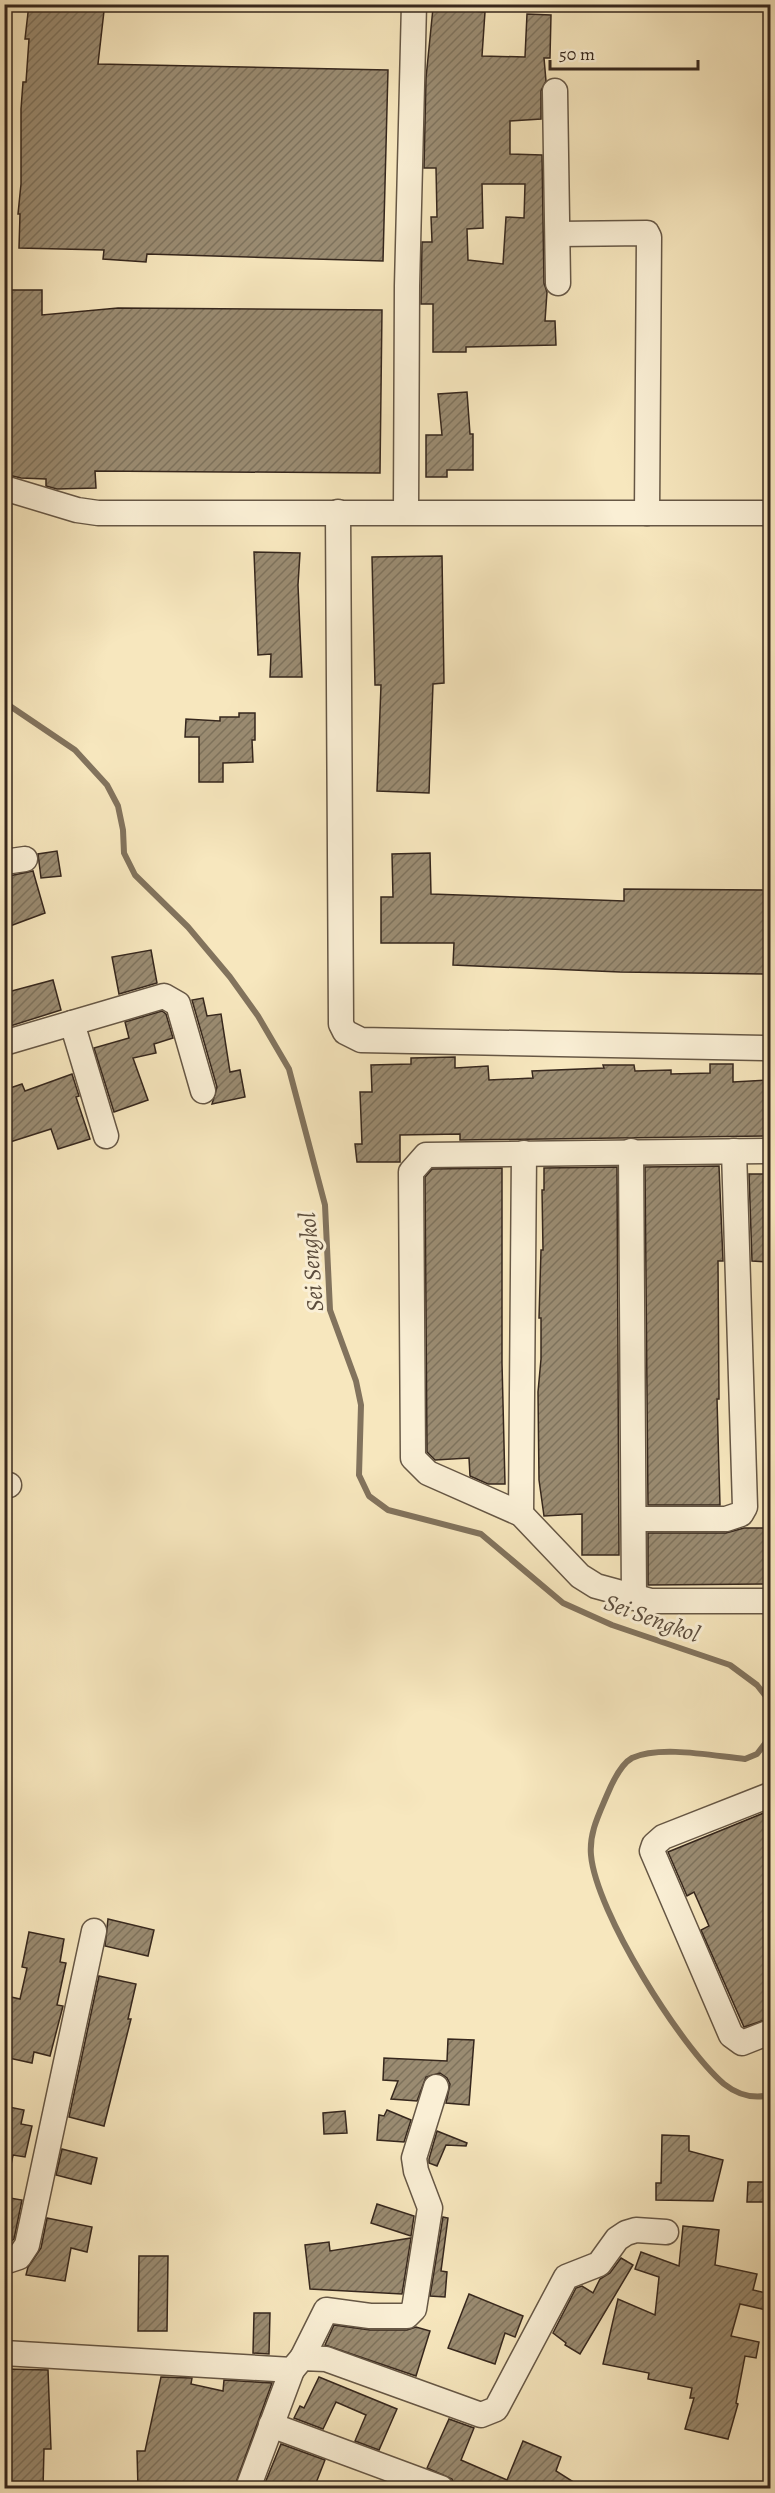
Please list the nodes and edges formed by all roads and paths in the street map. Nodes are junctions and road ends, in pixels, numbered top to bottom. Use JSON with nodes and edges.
{"nodes":[{"id":1,"x":414,"y":4,"type":"edge"},
{"id":2,"x":555,"y":91,"type":"dead end"},
{"id":3,"x":558,"y":234,"type":"junction"},
{"id":4,"x":558,"y":283,"type":"dead end"},
{"id":5,"x":4,"y":488,"type":"edge"},
{"id":6,"x":338,"y":512,"type":"junction"},
{"id":7,"x":406,"y":512,"type":"junction"},
{"id":8,"x":647,"y":513,"type":"junction"},
{"id":9,"x":771,"y":513,"type":"edge"},
{"id":10,"x":72,"y":1023,"type":"junction"},
{"id":11,"x":4,"y":1043,"type":"edge"},
{"id":12,"x":771,"y":1048,"type":"edge"},
{"id":13,"x":203,"y":1091,"type":"dead end"},
{"id":14,"x":106,"y":1136,"type":"dead end"},
{"id":15,"x":630,"y":1151,"type":"junction"},
{"id":16,"x":734,"y":1151,"type":"junction"},
{"id":17,"x":771,"y":1151,"type":"edge"},
{"id":18,"x":524,"y":1153,"type":"junction"},
{"id":19,"x":520,"y":1514,"type":"junction"},
{"id":20,"x":634,"y":1519,"type":"junction"},
{"id":21,"x":634,"y":1598,"type":"junction"},
{"id":22,"x":771,"y":1602,"type":"edge"},
{"id":23,"x":771,"y":1795,"type":"edge"},
{"id":24,"x":94,"y":1931,"type":"dead end"},
{"id":25,"x":771,"y":2032,"type":"edge"},
{"id":26,"x":436,"y":2087,"type":"dead end"},
{"id":27,"x":666,"y":2232,"type":"dead end"},
{"id":28,"x":4,"y":2262,"type":"edge"},
{"id":29,"x":4,"y":2354,"type":"edge"},
{"id":30,"x":297,"y":2364,"type":"junction"},
{"id":31,"x":271,"y":2425,"type":"junction"},
{"id":32,"x":248,"y":2488,"type":"edge"},
{"id":33,"x":441,"y":2488,"type":"edge"}],
"edges":[{"from":1,"to":7,"type":"street"},
{"from":2,"to":3,"type":"street"},
{"from":3,"to":4,"type":"street"},
{"from":3,"to":8,"type":"street"},
{"from":5,"to":6,"type":"street"},
{"from":6,"to":7,"type":"street"},
{"from":6,"to":12,"type":"street"},
{"from":7,"to":8,"type":"street"},
{"from":8,"to":9,"type":"street"},
{"from":10,"to":11,"type":"street"},
{"from":10,"to":13,"type":"street"},
{"from":10,"to":14,"type":"street"},
{"from":15,"to":16,"type":"street"},
{"from":15,"to":18,"type":"street"},
{"from":15,"to":20,"type":"street"},
{"from":16,"to":17,"type":"street"},
{"from":16,"to":20,"type":"street"},
{"from":18,"to":19,"type":"street"},
{"from":18,"to":19,"type":"street"},
{"from":19,"to":21,"type":"street"},
{"from":20,"to":21,"type":"street"},
{"from":21,"to":22,"type":"street"},
{"from":23,"to":25,"type":"street"},
{"from":24,"to":28,"type":"street"},
{"from":26,"to":30,"type":"street"},
{"from":27,"to":30,"type":"street"},
{"from":29,"to":30,"type":"street"},
{"from":30,"to":31,"type":"street"},
{"from":31,"to":32,"type":"street"},
{"from":31,"to":33,"type":"street"}]}
